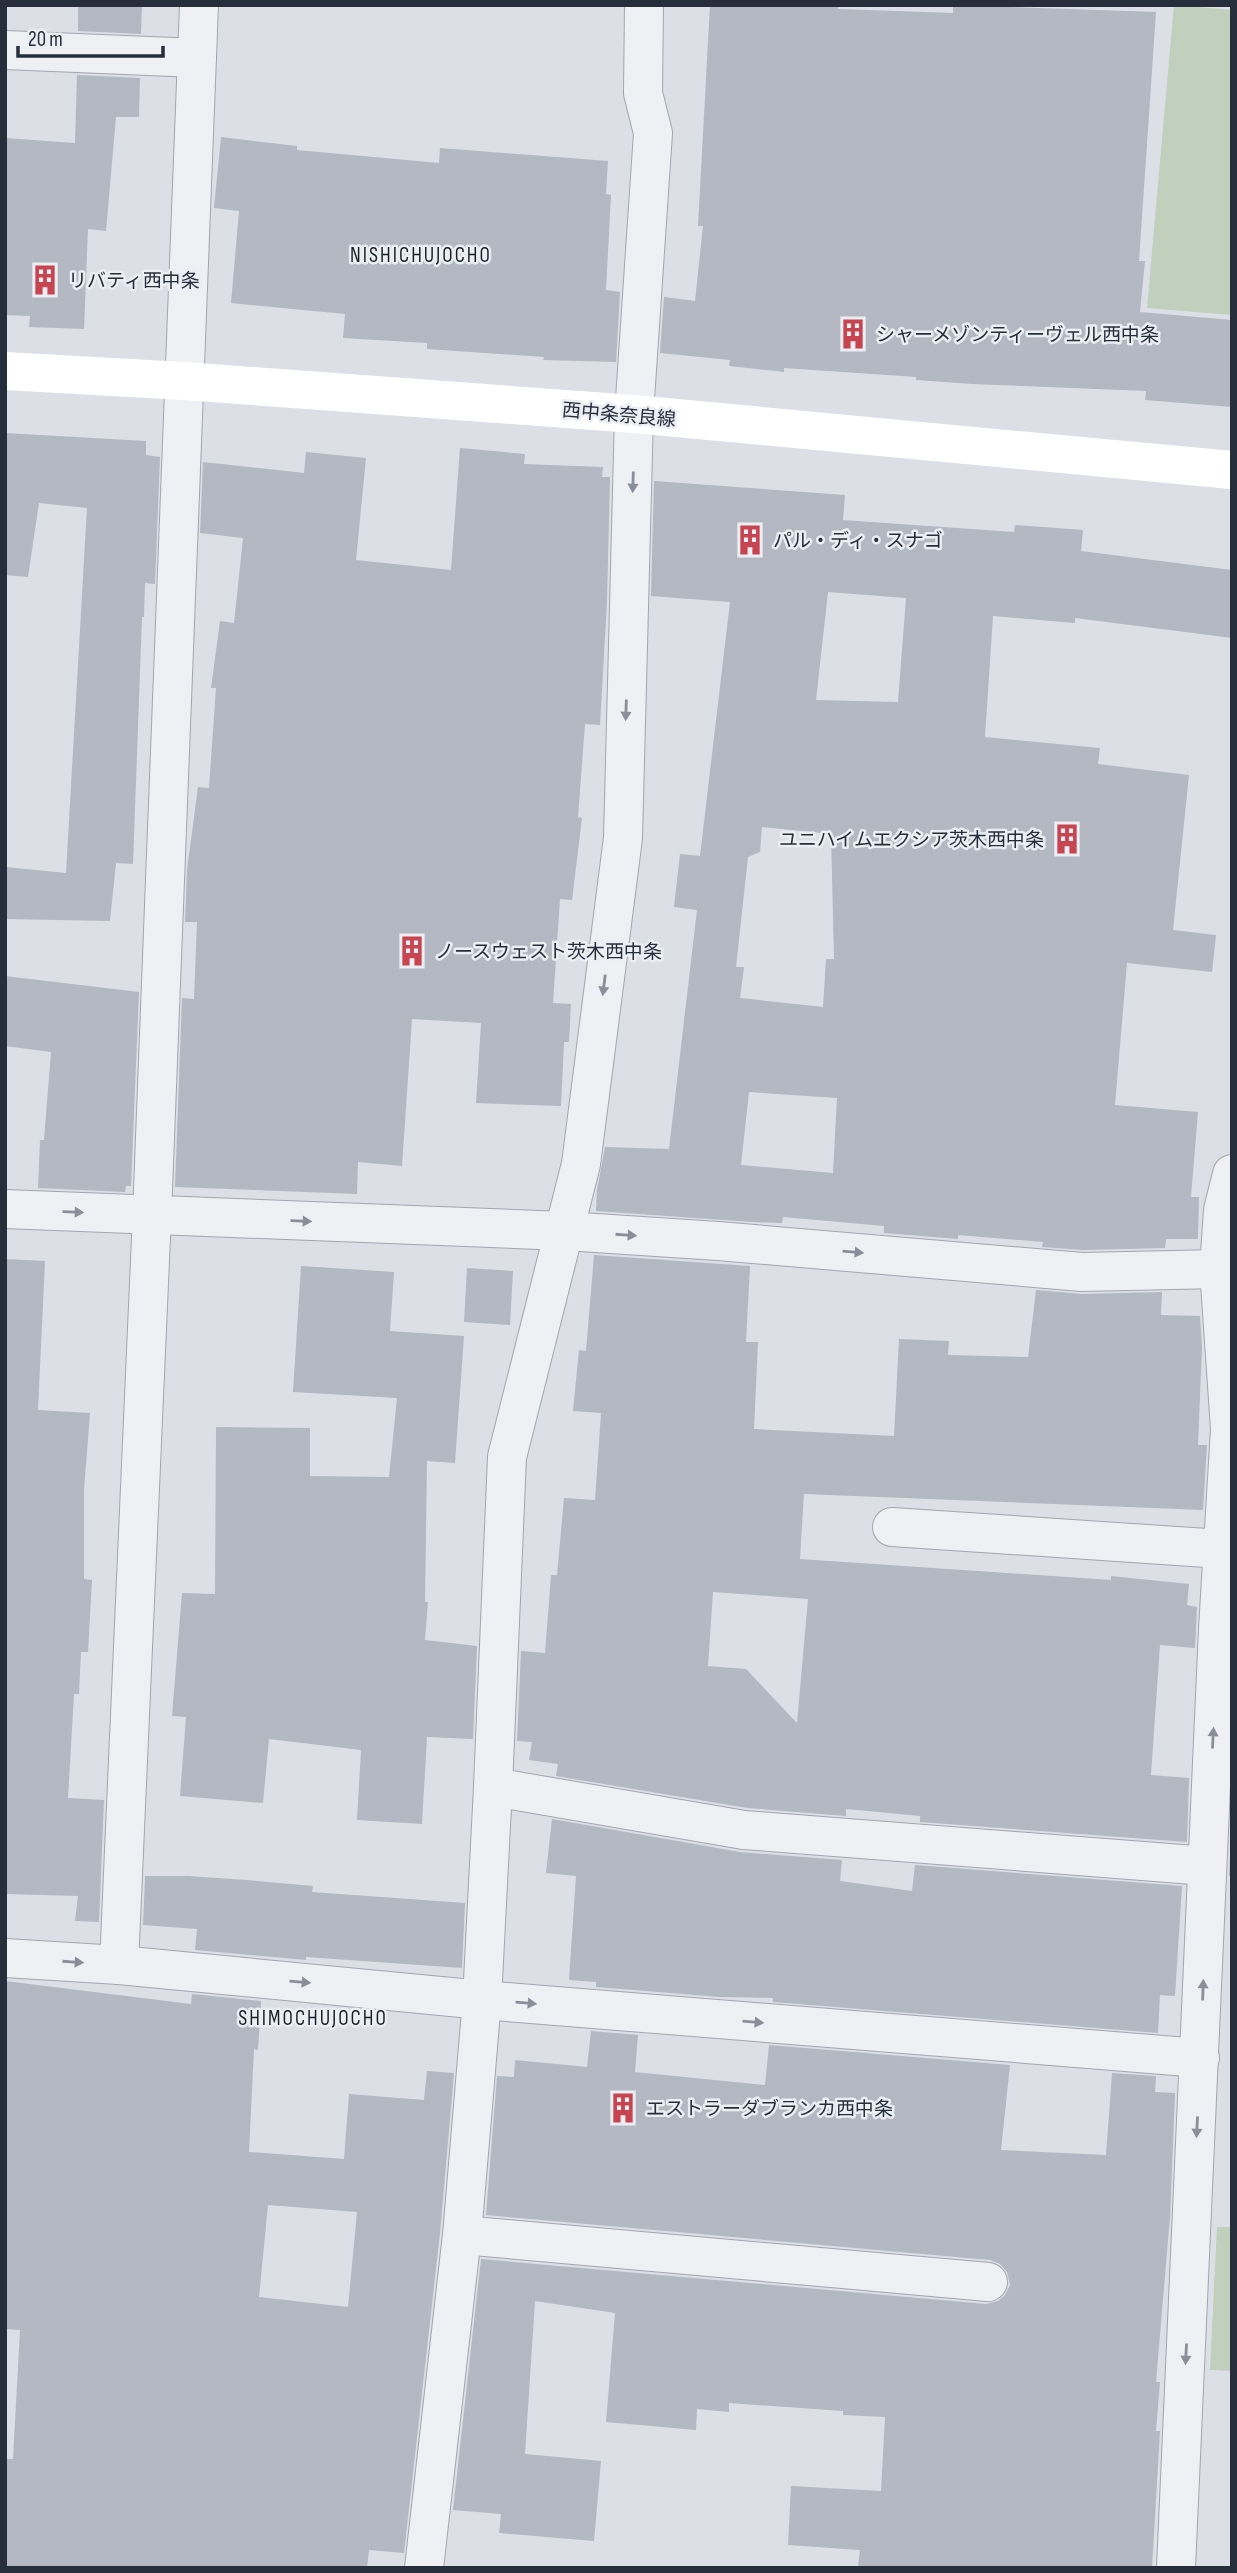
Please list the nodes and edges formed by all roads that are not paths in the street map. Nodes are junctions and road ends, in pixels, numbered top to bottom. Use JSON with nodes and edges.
{"nodes":[{"id":1,"x":198,"y":5,"type":"edge"},
{"id":2,"x":645,"y":5,"type":"edge"},
{"id":3,"x":5,"y":50,"type":"edge"},
{"id":4,"x":197,"y":58,"type":"junction"},
{"id":5,"x":5,"y":371,"type":"edge"},
{"id":6,"x":184,"y":382,"type":"junction"},
{"id":7,"x":635,"y":414,"type":"junction"},
{"id":8,"x":1232,"y":470,"type":"edge"},
{"id":9,"x":1232,"y":1174,"type":"edge"},
{"id":10,"x":5,"y":1209,"type":"edge"},
{"id":11,"x":152,"y":1215,"type":"junction"},
{"id":12,"x":565,"y":1231,"type":"junction"},
{"id":13,"x":1226,"y":1267,"type":"edge"},
{"id":14,"x":892,"y":1527,"type":"dead end"},
{"id":15,"x":1222,"y":1549,"type":"junction"},
{"id":16,"x":494,"y":1787,"type":"junction"},
{"id":17,"x":1221,"y":1794,"type":"edge"},
{"id":18,"x":1207,"y":1866,"type":"junction"},
{"id":19,"x":5,"y":1958,"type":"edge"},
{"id":20,"x":119,"y":1965,"type":"junction"},
{"id":21,"x":482,"y":2000,"type":"junction"},
{"id":22,"x":1200,"y":2058,"type":"junction"},
{"id":23,"x":462,"y":2235,"type":"junction"},
{"id":24,"x":988,"y":2282,"type":"dead end"},
{"id":25,"x":425,"y":2568,"type":"edge"},
{"id":26,"x":1176,"y":2568,"type":"edge"}],
"edges":[{"from":1,"to":4,"type":"street"},
{"from":2,"to":7,"type":"street"},
{"from":3,"to":4,"type":"street"},
{"from":4,"to":6,"type":"street"},
{"from":5,"to":6,"type":"street","name":"西中条奈良線"},
{"from":6,"to":7,"type":"street","name":"西中条奈良線"},
{"from":6,"to":11,"type":"street"},
{"from":7,"to":8,"type":"street","name":"西中条奈良線"},
{"from":7,"to":12,"type":"street","one_way":true},
{"from":9,"to":13,"type":"street"},
{"from":10,"to":11,"type":"street","one_way":true},
{"from":11,"to":12,"type":"street","one_way":true},
{"from":11,"to":20,"type":"street"},
{"from":12,"to":13,"type":"street","one_way":true},
{"from":12,"to":16,"type":"street"},
{"from":13,"to":15,"type":"street"},
{"from":14,"to":15,"type":"street"},
{"from":17,"to":15,"type":"street","one_way":true},
{"from":16,"to":18,"type":"street"},
{"from":16,"to":21,"type":"street"},
{"from":17,"to":18,"type":"street"},
{"from":22,"to":18,"type":"street","one_way":true},
{"from":19,"to":20,"type":"street","one_way":true},
{"from":20,"to":21,"type":"street","one_way":true},
{"from":21,"to":22,"type":"street","one_way":true},
{"from":21,"to":23,"type":"street"},
{"from":22,"to":26,"type":"street","one_way":true},
{"from":23,"to":24,"type":"street"},
{"from":23,"to":25,"type":"street"}]}
